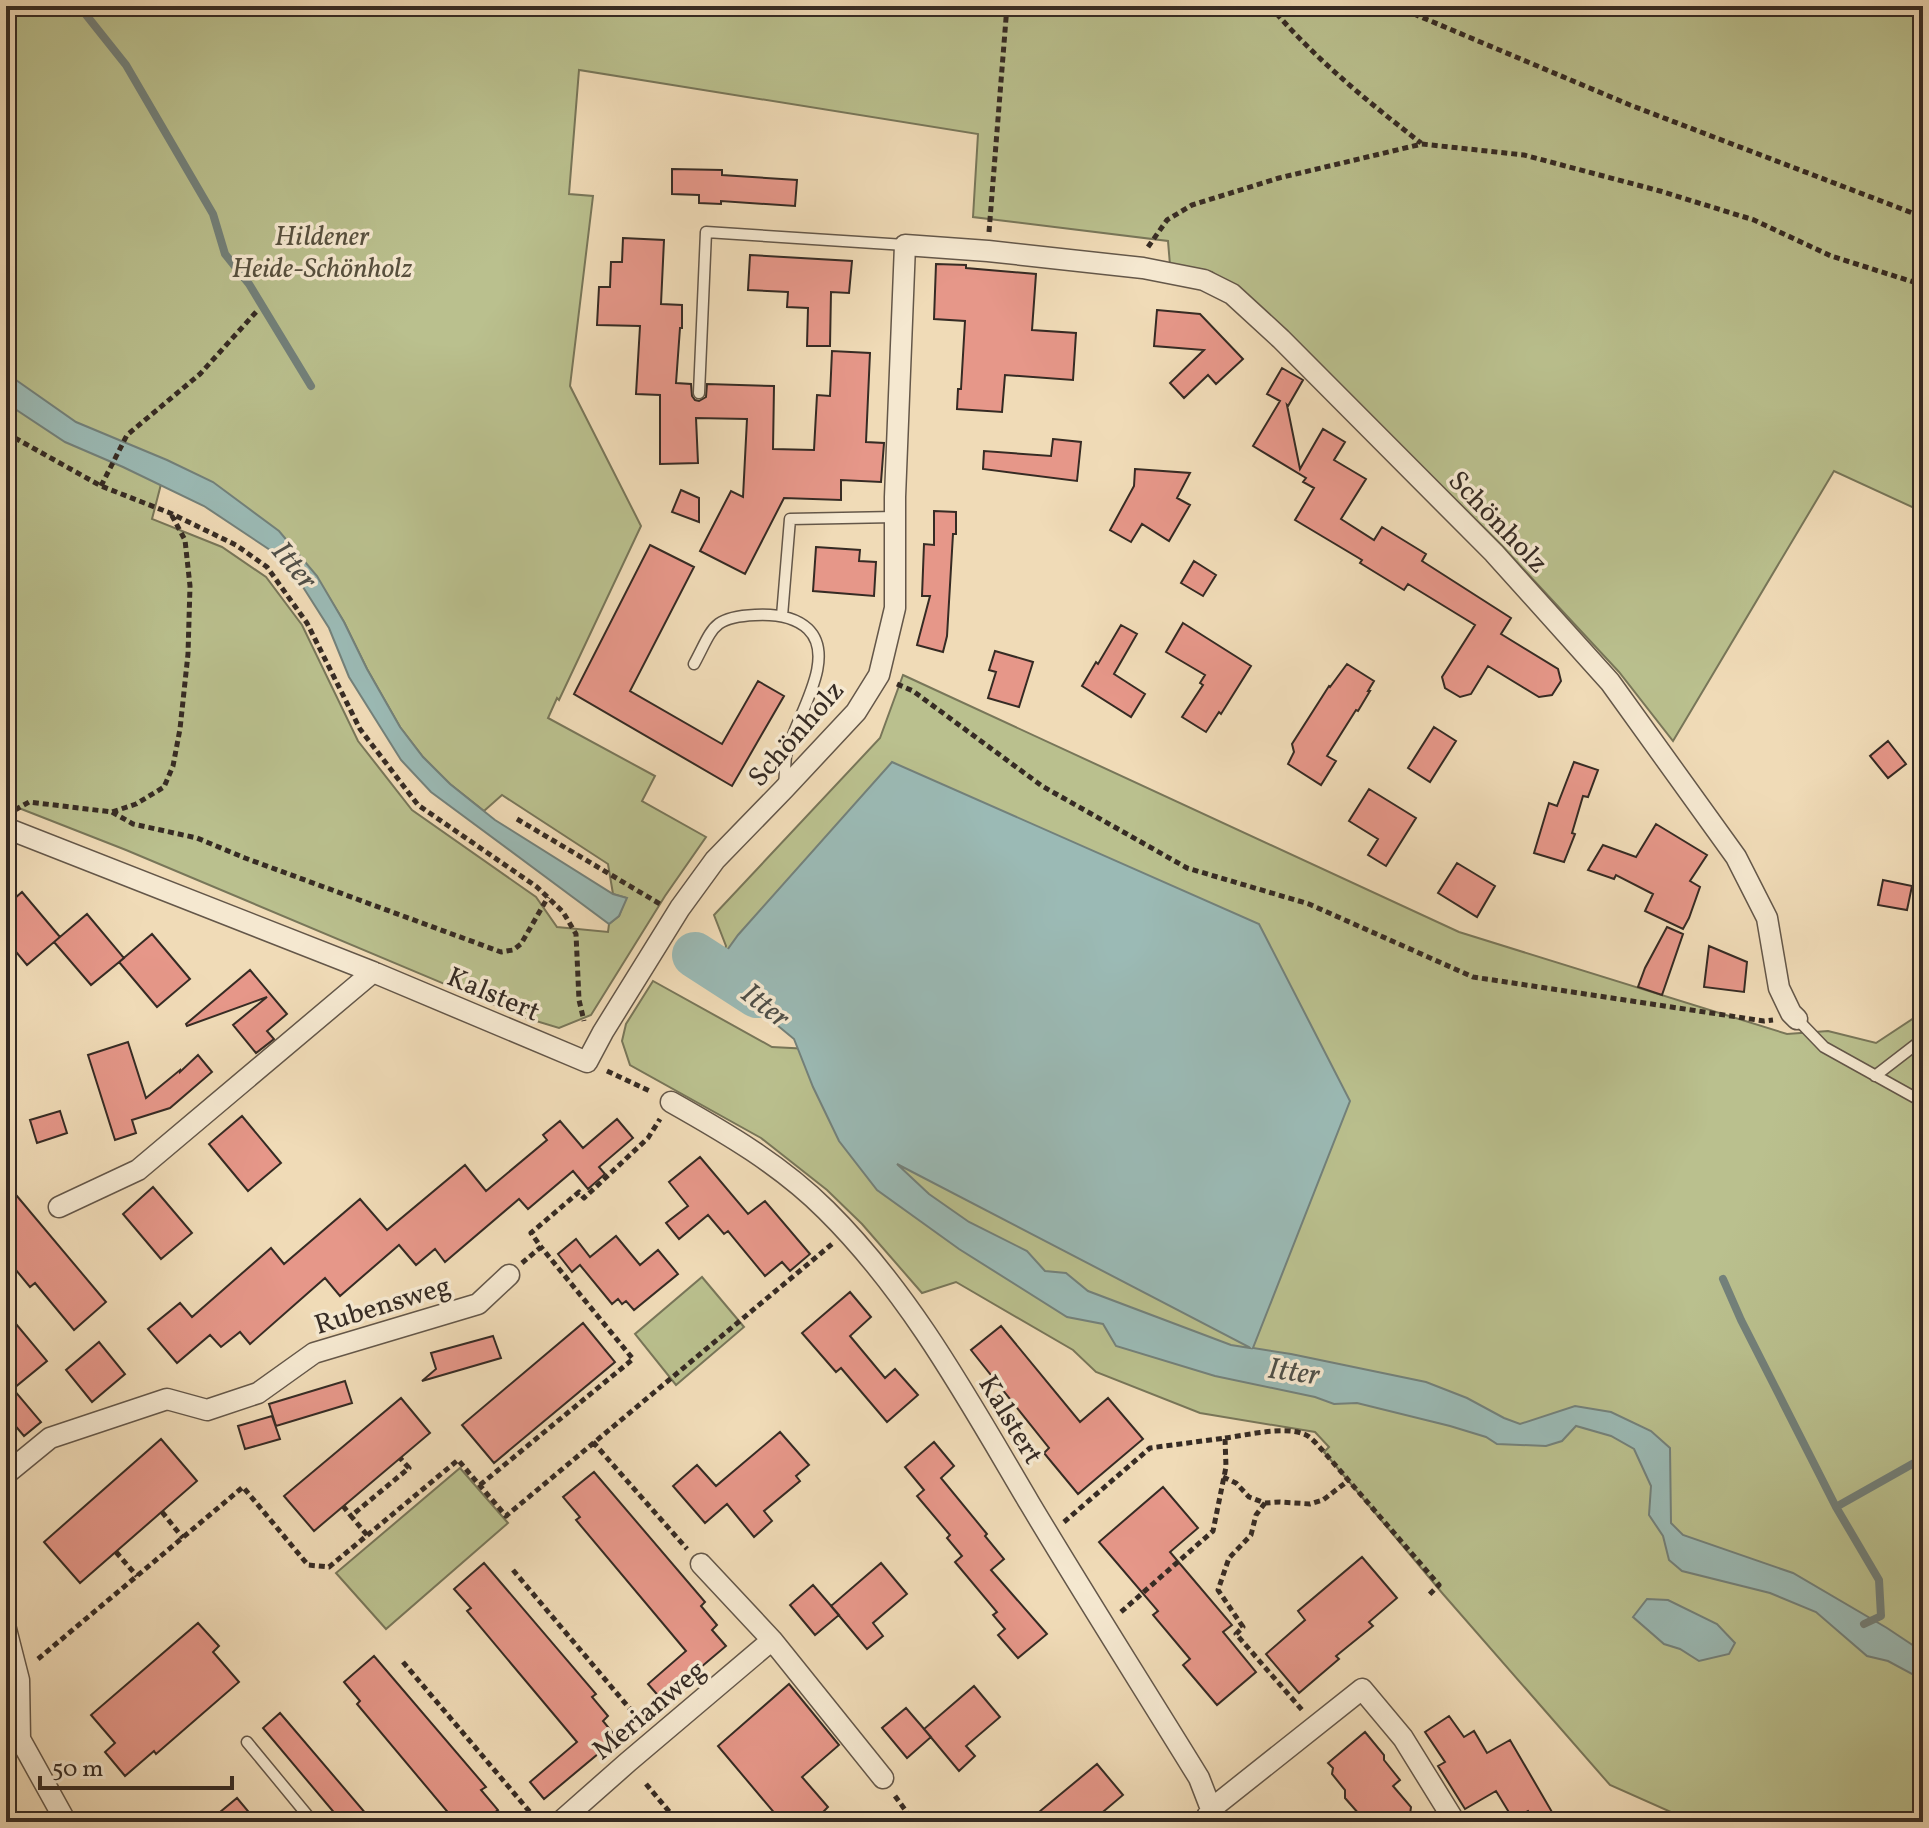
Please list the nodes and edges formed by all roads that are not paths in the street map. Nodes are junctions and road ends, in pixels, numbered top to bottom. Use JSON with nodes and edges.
{"nodes":[{"id":1,"x":905,"y":245,"type":"junction"},
{"id":2,"x":699,"y":393,"type":"dead end"},
{"id":3,"x":895,"y":517,"type":"junction"},
{"id":4,"x":782,"y":616,"type":"junction"},
{"id":5,"x":694,"y":664,"type":"dead end"},
{"id":6,"x":784,"y":789,"type":"junction"},
{"id":7,"x":10,"y":819,"type":"edge"},
{"id":8,"x":373,"y":972,"type":"junction"},
{"id":9,"x":1797,"y":1019,"type":"joint"},
{"id":10,"x":1923,"y":1039,"type":"edge"},
{"id":11,"x":587,"y":1062,"type":"joint"},
{"id":12,"x":1875,"y":1076,"type":"junction"},
{"id":13,"x":671,"y":1102,"type":"road end"},
{"id":14,"x":1923,"y":1102,"type":"edge"},
{"id":15,"x":59,"y":1207,"type":"dead end"},
{"id":16,"x":509,"y":1275,"type":"road end"},
{"id":17,"x":6,"y":1474,"type":"edge"},
{"id":18,"x":701,"y":1564,"type":"road end"},
{"id":19,"x":6,"y":1629,"type":"edge"},
{"id":20,"x":772,"y":1640,"type":"junction"},
{"id":21,"x":13,"y":1741,"type":"edge"},
{"id":22,"x":247,"y":1742,"type":"dead end"},
{"id":23,"x":883,"y":1778,"type":"dead end"},
{"id":24,"x":1208,"y":1816,"type":"edge"},
{"id":25,"x":66,"y":1822,"type":"edge"},
{"id":26,"x":313,"y":1822,"type":"edge"},
{"id":27,"x":560,"y":1822,"type":"edge"},
{"id":28,"x":1455,"y":1822,"type":"edge"}],
"edges":[{"from":1,"to":2,"type":"lane","name":"Schönholz"},
{"from":1,"to":3,"type":"street","name":"Schönholz"},
{"from":1,"to":9,"type":"street","name":"Schönholz"},
{"from":3,"to":4,"type":"lane"},
{"from":3,"to":6,"type":"street","name":"Schönholz"},
{"from":4,"to":5,"type":"lane"},
{"from":4,"to":6,"type":"lane"},
{"from":6,"to":11,"type":"street","name":"Schönholz"},
{"from":7,"to":8,"type":"street","name":"Kalstert"},
{"from":8,"to":11,"type":"street","name":"Kalstert"},
{"from":8,"to":15,"type":"street"},
{"from":9,"to":12,"type":"lane","name":"Schönholz"},
{"from":10,"to":12,"type":"lane"},
{"from":12,"to":14,"type":"lane","name":"Schönholz"},
{"from":13,"to":24,"type":"street","name":"Kalstert"},
{"from":16,"to":17,"type":"street","name":"Rubensweg"},
{"from":18,"to":20,"type":"street"},
{"from":19,"to":21,"type":"street"},
{"from":20,"to":23,"type":"street"},
{"from":20,"to":27,"type":"street","name":"Merianweg"},
{"from":21,"to":25,"type":"street"},
{"from":22,"to":26,"type":"lane"},
{"from":24,"to":28,"type":"street","name":"Kalstert"}]}
